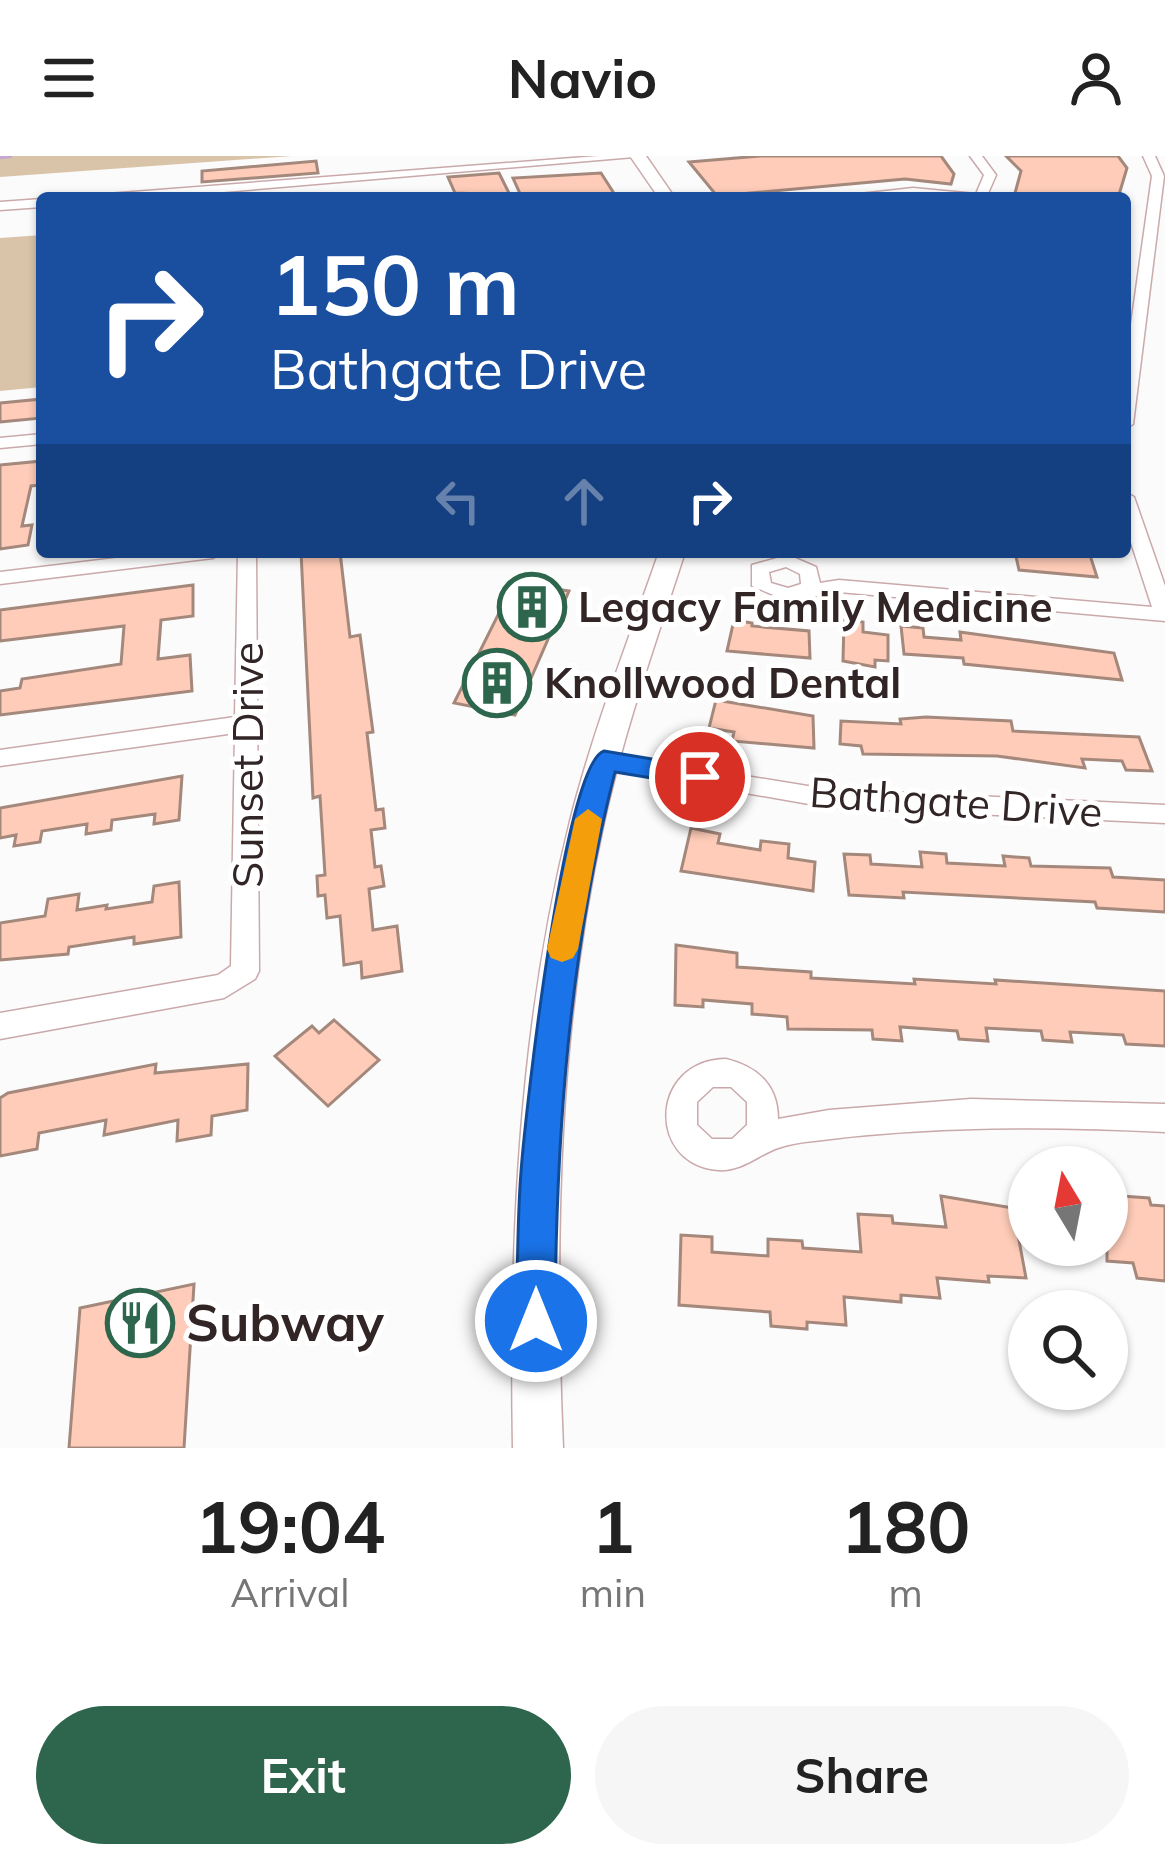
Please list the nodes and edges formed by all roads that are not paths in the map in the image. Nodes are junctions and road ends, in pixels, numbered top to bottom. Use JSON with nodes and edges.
{"nodes":[{"id":1,"x":639,"y":156,"type":"edge"},
{"id":2,"x":976,"y":156,"type":"edge"},
{"id":3,"x":1149,"y":156,"type":"edge"},
{"id":4,"x":417,"y":174,"type":"junction"},
{"id":5,"x":184,"y":192,"type":"edge"},
{"id":6,"x":423,"y":192,"type":"edge"},
{"id":7,"x":663,"y":192,"type":"edge"},
{"id":8,"x":983,"y":192,"type":"edge"},
{"id":9,"x":36,"y":203,"type":"edge"},
{"id":10,"x":0,"y":206,"type":"edge"},
{"id":11,"x":1131,"y":351,"type":"edge"},
{"id":12,"x":36,"y":440,"type":"edge"},
{"id":13,"x":0,"y":443,"type":"edge"},
{"id":14,"x":1131,"y":515,"type":"edge"},
{"id":15,"x":164,"y":558,"type":"edge"},
{"id":16,"x":247,"y":558,"type":"edge"},
{"id":17,"x":670,"y":558,"type":"edge"},
{"id":18,"x":0,"y":578,"type":"edge"},
{"id":19,"x":807,"y":581,"type":"dead end"},
{"id":20,"x":1165,"y":615,"type":"edge"},
{"id":21,"x":247,"y":723,"type":"junction"},
{"id":22,"x":0,"y":758,"type":"edge"},
{"id":23,"x":604,"y":760,"type":"junction"},
{"id":24,"x":1165,"y":814,"type":"edge"},
{"id":25,"x":0,"y":1026,"type":"edge"},
{"id":26,"x":758,"y":1095,"type":"junction"},
{"id":27,"x":1165,"y":1118,"type":"edge"},
{"id":28,"x":806,"y":1126,"type":"junction"},
{"id":29,"x":755,"y":1143,"type":"junction"},
{"id":30,"x":538,"y":1448,"type":"edge"}],
"edges":[{"from":1,"to":4,"type":"street"},
{"from":1,"to":7,"type":"main road"},
{"from":2,"to":8,"type":"street"},
{"from":3,"to":11,"type":"street"},
{"from":4,"to":5,"type":"street"},
{"from":4,"to":6,"type":"street"},
{"from":9,"to":10,"type":"street"},
{"from":12,"to":13,"type":"street"},
{"from":14,"to":20,"type":"street"},
{"from":15,"to":18,"type":"street"},
{"from":16,"to":21,"type":"street","name":"Sunset Drive"},
{"from":17,"to":23,"type":"main road"},
{"from":19,"to":20,"type":"street"},
{"from":21,"to":22,"type":"street"},
{"from":21,"to":25,"type":"street","name":"Sunset Drive"},
{"from":23,"to":24,"type":"street","name":"Bathgate Drive"},
{"from":23,"to":30,"type":"main road"},
{"from":26,"to":28,"type":"street"},
{"from":26,"to":29,"type":"street"},
{"from":26,"to":29,"type":"street"},
{"from":27,"to":28,"type":"street"},
{"from":28,"to":29,"type":"street"}]}
